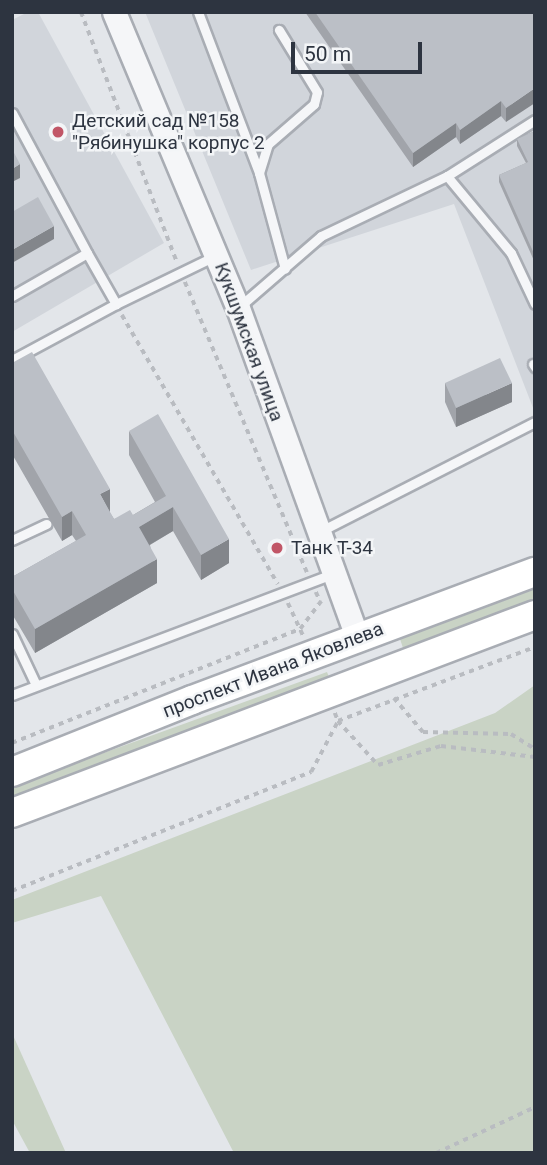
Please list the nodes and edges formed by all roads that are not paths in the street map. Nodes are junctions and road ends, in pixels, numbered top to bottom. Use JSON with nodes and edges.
{"nodes":[{"id":1,"x":114,"y":12,"type":"edge"},
{"id":2,"x":198,"y":12,"type":"edge"},
{"id":3,"x":279,"y":30,"type":"dead end"},
{"id":4,"x":12,"y":113,"type":"edge"},
{"id":5,"x":535,"y":120,"type":"edge"},
{"id":6,"x":259,"y":173,"type":"junction"},
{"id":7,"x":447,"y":176,"type":"junction"},
{"id":8,"x":87,"y":253,"type":"junction"},
{"id":9,"x":217,"y":255,"type":"junction"},
{"id":10,"x":285,"y":270,"type":"junction"},
{"id":11,"x":12,"y":296,"type":"edge"},
{"id":12,"x":116,"y":304,"type":"junction"},
{"id":13,"x":535,"y":304,"type":"edge"},
{"id":14,"x":238,"y":308,"type":"junction"},
{"id":15,"x":12,"y":360,"type":"edge"},
{"id":16,"x":535,"y":422,"type":"edge"},
{"id":17,"x":46,"y":524,"type":"dead end"},
{"id":18,"x":317,"y":533,"type":"junction"},
{"id":19,"x":12,"y":540,"type":"edge"},
{"id":20,"x":535,"y":572,"type":"edge"},
{"id":21,"x":333,"y":574,"type":"junction"},
{"id":22,"x":535,"y":614,"type":"edge"},
{"id":23,"x":12,"y":634,"type":"edge"},
{"id":24,"x":357,"y":637,"type":"junction"},
{"id":25,"x":372,"y":676,"type":"junction"},
{"id":26,"x":36,"y":685,"type":"junction"},
{"id":27,"x":12,"y":695,"type":"edge"},
{"id":28,"x":12,"y":772,"type":"edge"},
{"id":29,"x":12,"y":813,"type":"edge"}],
"edges":[{"from":1,"to":9,"type":"street","name":"Кукшумская улица"},
{"from":2,"to":6,"type":"lane"},
{"from":3,"to":6,"type":"lane"},
{"from":4,"to":8,"type":"lane"},
{"from":5,"to":7,"type":"lane"},
{"from":6,"to":10,"type":"lane"},
{"from":7,"to":10,"type":"lane"},
{"from":7,"to":13,"type":"lane"},
{"from":8,"to":11,"type":"lane"},
{"from":8,"to":12,"type":"lane"},
{"from":9,"to":12,"type":"lane"},
{"from":9,"to":14,"type":"street","name":"Кукшумская улица"},
{"from":10,"to":14,"type":"lane"},
{"from":12,"to":15,"type":"lane"},
{"from":14,"to":18,"type":"street","name":"Кукшумская улица"},
{"from":16,"to":18,"type":"lane"},
{"from":17,"to":19,"type":"lane"},
{"from":18,"to":21,"type":"street","name":"Кукшумская улица"},
{"from":20,"to":24,"type":"main road","name":"проспект Ивана Яковлева"},
{"from":21,"to":24,"type":"street","name":"Кукшумская улица"},
{"from":21,"to":26,"type":"lane"},
{"from":22,"to":25,"type":"main road","name":"проспект Ивана Яковлева"},
{"from":23,"to":26,"type":"lane"},
{"from":24,"to":25,"type":"main road","name":"Кукшумская улица"},
{"from":24,"to":28,"type":"main road","name":"проспект Ивана Яковлева"},
{"from":25,"to":29,"type":"main road","name":"проспект Ивана Яковлева"},
{"from":26,"to":27,"type":"lane"}]}
